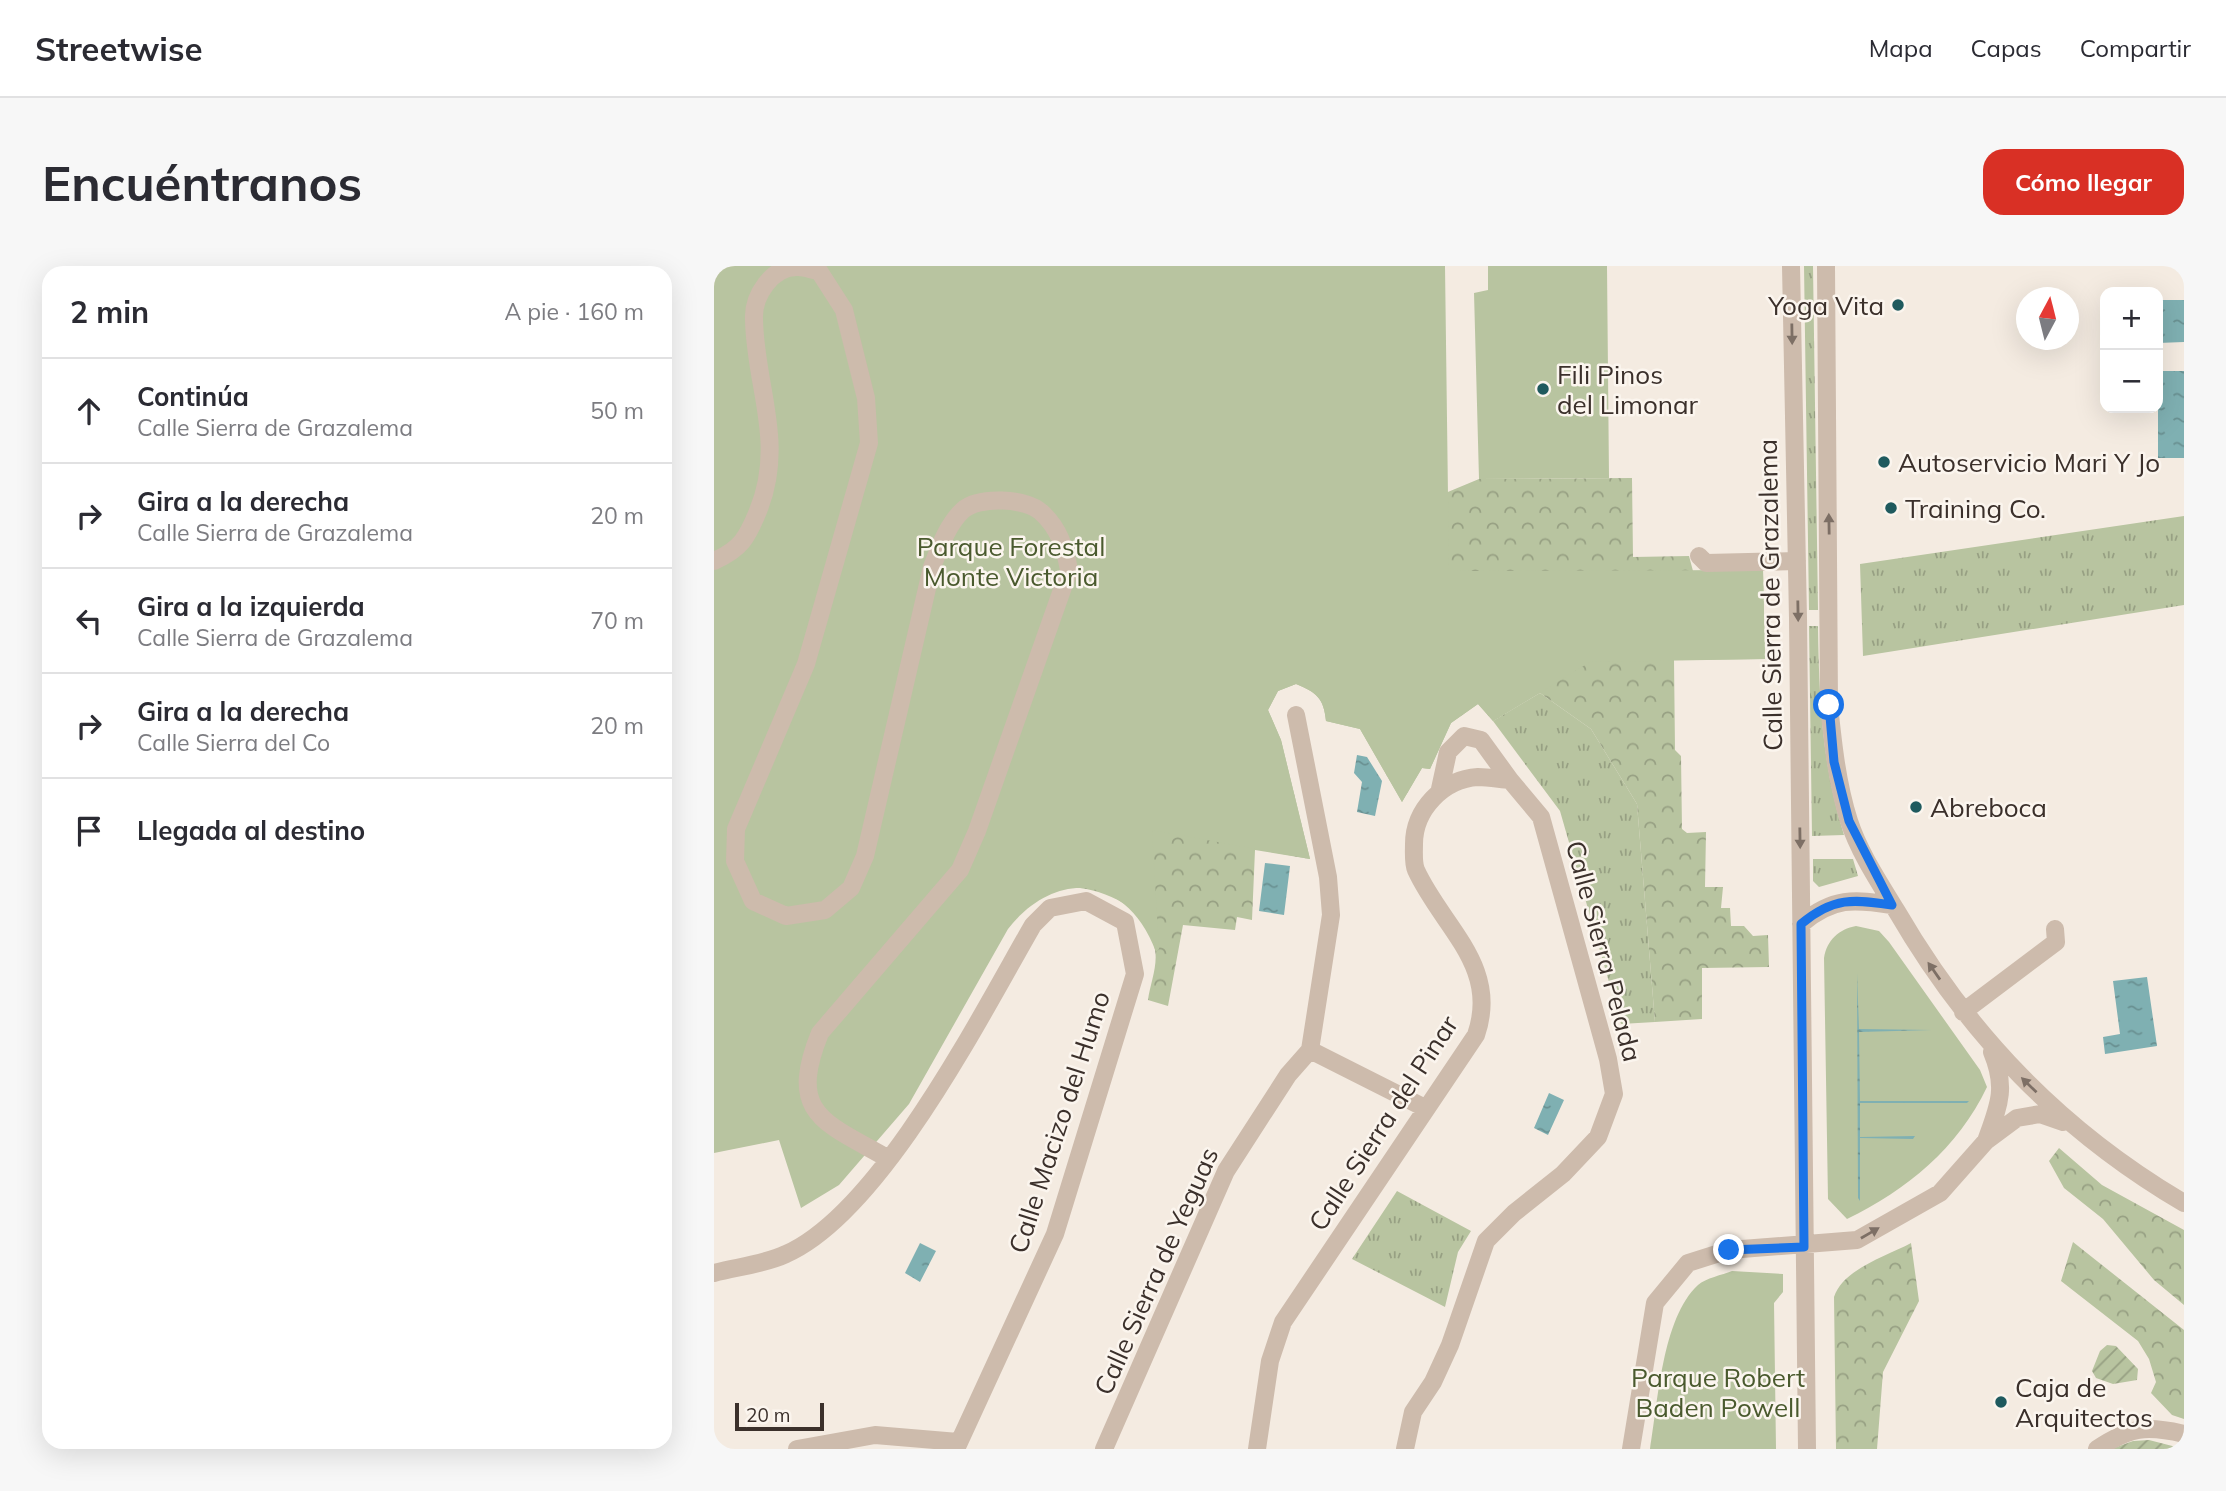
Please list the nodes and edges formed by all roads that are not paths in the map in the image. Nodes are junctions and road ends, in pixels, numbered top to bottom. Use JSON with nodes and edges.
{"nodes":[{"id":1,"x":1791,"y":266,"type":"edge"},
{"id":2,"x":1826,"y":266,"type":"edge"},
{"id":3,"x":1699,"y":555,"type":"dead end"},
{"id":4,"x":714,"y":561,"type":"edge"},
{"id":5,"x":1797,"y":561,"type":"junction"},
{"id":6,"x":1296,"y":716,"type":"dead end"},
{"id":7,"x":1510,"y":780,"type":"junction"},
{"id":8,"x":1440,"y":789,"type":"junction"},
{"id":9,"x":1892,"y":905,"type":"junction"},
{"id":10,"x":1801,"y":924,"type":"junction"},
{"id":11,"x":2055,"y":929,"type":"dead end"},
{"id":12,"x":1964,"y":1012,"type":"junction"},
{"id":13,"x":1989,"y":1045,"type":"junction"},
{"id":14,"x":1310,"y":1050,"type":"junction"},
{"id":15,"x":1425,"y":1108,"type":"junction"},
{"id":16,"x":2070,"y":1124,"type":"junction"},
{"id":17,"x":1986,"y":1140,"type":"junction"},
{"id":18,"x":887,"y":1158,"type":"junction"},
{"id":19,"x":2184,"y":1203,"type":"edge"},
{"id":20,"x":1804,"y":1247,"type":"junction"},
{"id":21,"x":714,"y":1273,"type":"edge"},
{"id":22,"x":2184,"y":1434,"type":"edge"},
{"id":23,"x":957,"y":1446,"type":"edge"},
{"id":24,"x":797,"y":1449,"type":"edge"},
{"id":25,"x":1104,"y":1449,"type":"edge"},
{"id":26,"x":1257,"y":1449,"type":"edge"},
{"id":27,"x":1405,"y":1449,"type":"edge"},
{"id":28,"x":1631,"y":1449,"type":"edge"},
{"id":29,"x":1807,"y":1449,"type":"edge"},
{"id":30,"x":2097,"y":1449,"type":"edge"}],
"edges":[{"from":1,"to":5,"type":"street","name":"Calle Sierra de Grazalema","one_way":true},
{"from":9,"to":2,"type":"street","one_way":true},
{"from":3,"to":5,"type":"street"},
{"from":4,"to":18,"type":"street"},
{"from":5,"to":10,"type":"street","name":"Calle Sierra de Grazalema","one_way":true},
{"from":6,"to":14,"type":"street"},
{"from":7,"to":8,"type":"street"},
{"from":7,"to":8,"type":"street","name":"Calle Sierra Pelada"},
{"from":7,"to":27,"type":"street","name":"Calle Sierra Pelada"},
{"from":8,"to":15,"type":"street","name":"Calle Sierra del Pinar"},
{"from":9,"to":10,"type":"street"},
{"from":12,"to":9,"type":"street","one_way":true},
{"from":10,"to":20,"type":"street","name":"Calle Sierra de Grazalema"},
{"from":11,"to":12,"type":"street"},
{"from":12,"to":13,"type":"street"},
{"from":16,"to":13,"type":"street","one_way":true},
{"from":13,"to":17,"type":"street"},
{"from":14,"to":15,"type":"street"},
{"from":14,"to":25,"type":"street","name":"Calle Sierra de Yeguas"},
{"from":15,"to":26,"type":"street","name":"Calle Sierra del Pinar"},
{"from":16,"to":17,"type":"street"},
{"from":16,"to":19,"type":"street"},
{"from":20,"to":17,"type":"street","one_way":true},
{"from":18,"to":21,"type":"street"},
{"from":18,"to":23,"type":"street","name":"Calle Macizo del Humo"},
{"from":20,"to":28,"type":"street"},
{"from":20,"to":29,"type":"street","name":"Calle Sierra de Grazalema"},
{"from":22,"to":30,"type":"street"},
{"from":23,"to":24,"type":"street"}]}
